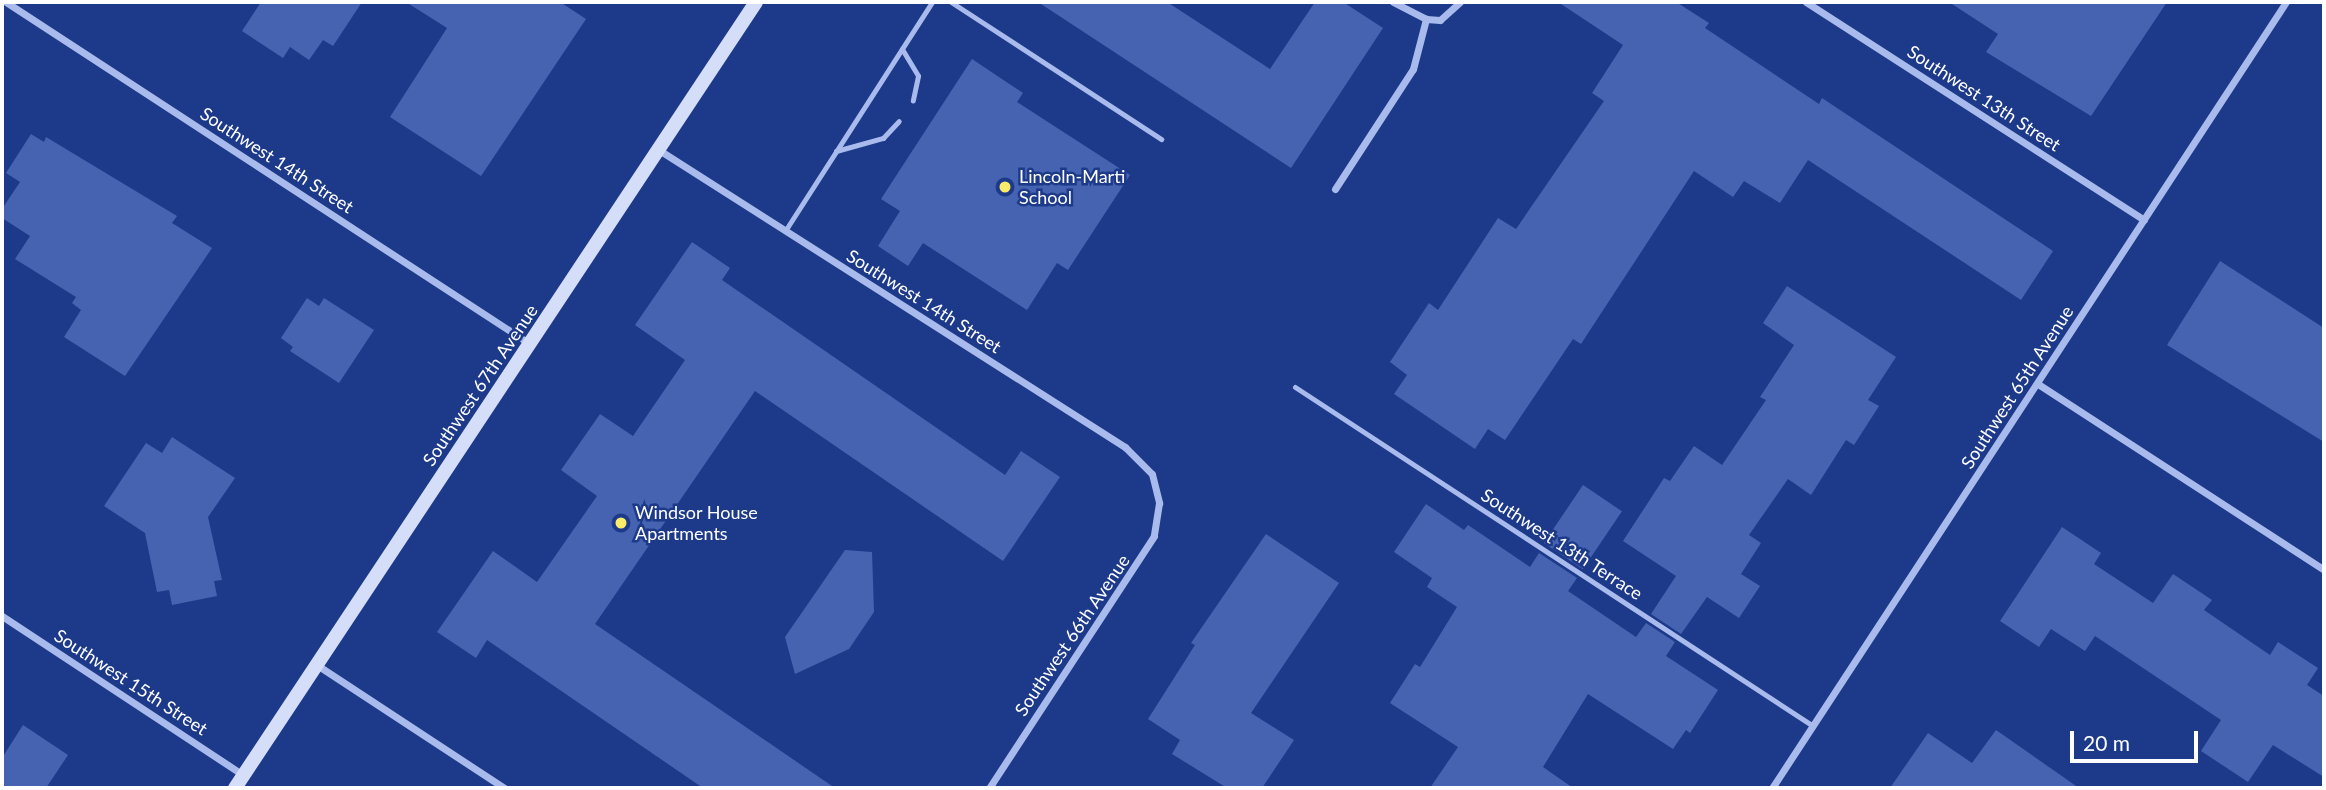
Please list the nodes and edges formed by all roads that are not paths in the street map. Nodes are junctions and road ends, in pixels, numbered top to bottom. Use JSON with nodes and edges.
{"nodes":[{"id":1,"x":6,"y":2,"type":"edge"},
{"id":2,"x":756,"y":2,"type":"edge"},
{"id":3,"x":932,"y":2,"type":"edge"},
{"id":4,"x":951,"y":2,"type":"edge"},
{"id":5,"x":1393,"y":2,"type":"edge"},
{"id":6,"x":1460,"y":2,"type":"edge"},
{"id":7,"x":1807,"y":2,"type":"edge"},
{"id":8,"x":2286,"y":2,"type":"edge"},
{"id":9,"x":1426,"y":19,"type":"junction"},
{"id":10,"x":902,"y":49,"type":"junction"},
{"id":11,"x":913,"y":100,"type":"dead end"},
{"id":12,"x":899,"y":121,"type":"dead end"},
{"id":13,"x":1161,"y":139,"type":"dead end"},
{"id":14,"x":659,"y":149,"type":"junction"},
{"id":15,"x":836,"y":151,"type":"junction"},
{"id":16,"x":1335,"y":189,"type":"dead end"},
{"id":17,"x":2144,"y":220,"type":"junction"},
{"id":18,"x":785,"y":231,"type":"junction"},
{"id":19,"x":530,"y":345,"type":"junction"},
{"id":20,"x":2038,"y":384,"type":"junction"},
{"id":21,"x":1295,"y":387,"type":"dead end"},
{"id":22,"x":1158,"y":491,"type":"joint"},
{"id":23,"x":2324,"y":570,"type":"edge"},
{"id":24,"x":2,"y":616,"type":"edge"},
{"id":25,"x":317,"y":665,"type":"junction"},
{"id":26,"x":1813,"y":726,"type":"junction"},
{"id":27,"x":244,"y":775,"type":"junction"},
{"id":28,"x":235,"y":788,"type":"edge"},
{"id":29,"x":504,"y":788,"type":"edge"},
{"id":30,"x":989,"y":788,"type":"edge"},
{"id":31,"x":1772,"y":788,"type":"edge"}],
"edges":[{"from":1,"to":19,"type":"street","name":"Southwest 14th Street"},
{"from":2,"to":14,"type":"main road","name":"Southwest 67th Avenue"},
{"from":3,"to":10,"type":"lane"},
{"from":4,"to":13,"type":"lane"},
{"from":5,"to":9,"type":"street"},
{"from":6,"to":9,"type":"street"},
{"from":7,"to":17,"type":"street","name":"Southwest 13th Street"},
{"from":8,"to":17,"type":"street","name":"Southwest 65th Avenue"},
{"from":9,"to":16,"type":"street"},
{"from":10,"to":11,"type":"lane"},
{"from":10,"to":15,"type":"lane"},
{"from":12,"to":15,"type":"lane"},
{"from":14,"to":18,"type":"street","name":"Southwest 14th Street"},
{"from":14,"to":19,"type":"main road","name":"Southwest 67th Avenue"},
{"from":15,"to":18,"type":"lane"},
{"from":17,"to":20,"type":"street","name":"Southwest 65th Avenue"},
{"from":18,"to":22,"type":"street","name":"Southwest 14th Street"},
{"from":19,"to":25,"type":"main road","name":"Southwest 67th Avenue"},
{"from":20,"to":23,"type":"street"},
{"from":20,"to":26,"type":"street","name":"Southwest 65th Avenue"},
{"from":21,"to":26,"type":"lane","name":"Southwest 13th Terrace"},
{"from":22,"to":30,"type":"street","name":"Southwest 66th Avenue"},
{"from":24,"to":27,"type":"street","name":"Southwest 15th Street"},
{"from":25,"to":27,"type":"main road","name":"Southwest 67th Avenue"},
{"from":25,"to":29,"type":"street"},
{"from":26,"to":31,"type":"street","name":"Southwest 65th Avenue"},
{"from":27,"to":28,"type":"main road","name":"Southwest 67th Avenue"}]}
